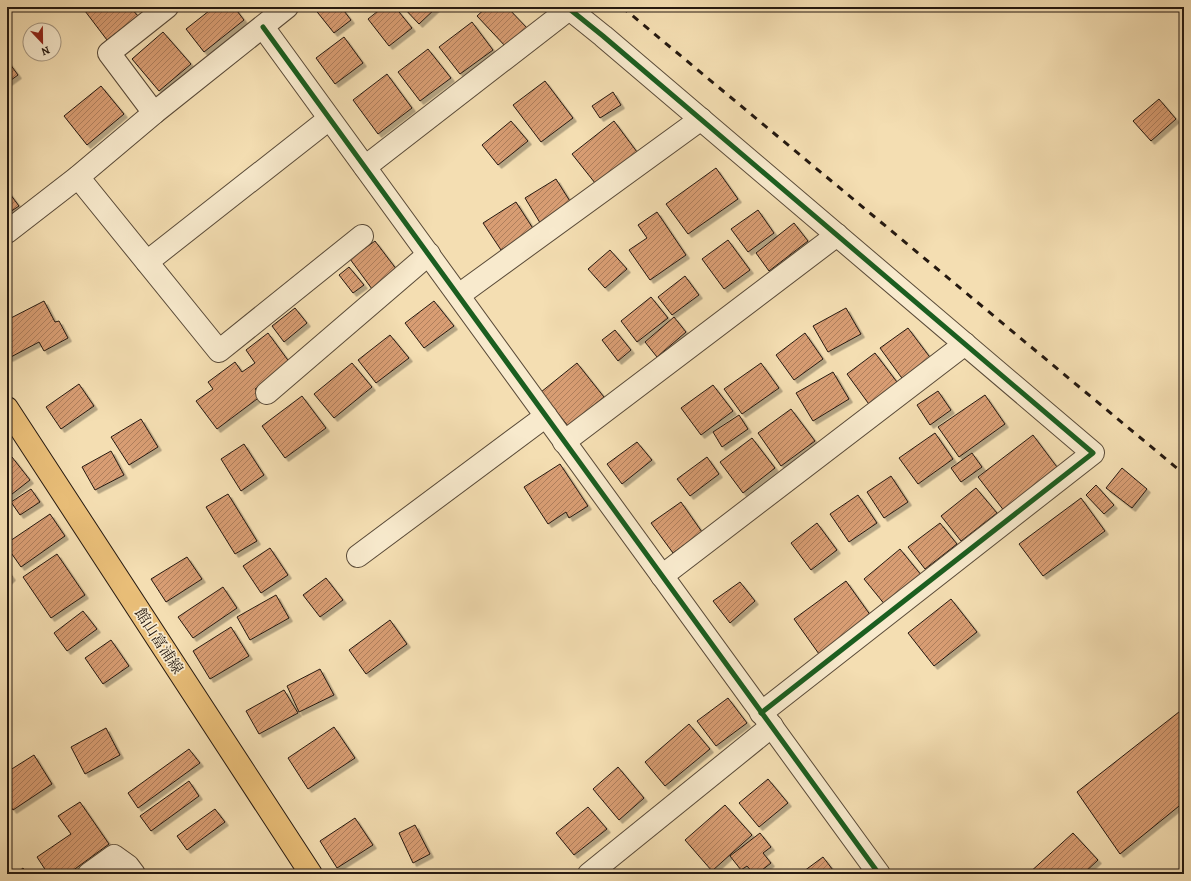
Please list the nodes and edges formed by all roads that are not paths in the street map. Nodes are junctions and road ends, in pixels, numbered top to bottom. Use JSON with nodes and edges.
{"nodes":[{"id":1,"x":167,"y":7,"type":"edge"},
{"id":2,"x":287,"y":7,"type":"edge"},
{"id":3,"x":568,"y":8,"type":"edge"},
{"id":4,"x":262,"y":27,"type":"junction"},
{"id":5,"x":154,"y":113,"type":"junction"},
{"id":6,"x":329,"y":119,"type":"junction"},
{"id":7,"x":701,"y":119,"type":"junction"},
{"id":8,"x":365,"y":167,"type":"junction"},
{"id":9,"x":78,"y":177,"type":"junction"},
{"id":10,"x":7,"y":232,"type":"edge"},
{"id":11,"x":837,"y":235,"type":"junction"},
{"id":12,"x":362,"y":236,"type":"dead end"},
{"id":13,"x":429,"y":254,"type":"junction"},
{"id":14,"x":147,"y":262,"type":"junction"},
{"id":15,"x":459,"y":295,"type":"junction"},
{"id":16,"x":965,"y":344,"type":"junction"},
{"id":17,"x":267,"y":393,"type":"dead end"},
{"id":18,"x":7,"y":408,"type":"edge"},
{"id":19,"x":546,"y":416,"type":"junction"},
{"id":20,"x":564,"y":442,"type":"junction"},
{"id":21,"x":358,"y":556,"type":"dead end"},
{"id":22,"x":662,"y":576,"type":"junction"},
{"id":23,"x":766,"y":720,"type":"junction"},
{"id":24,"x":89,"y":874,"type":"edge"},
{"id":25,"x":134,"y":874,"type":"edge"},
{"id":26,"x":311,"y":874,"type":"edge"},
{"id":27,"x":589,"y":874,"type":"edge"},
{"id":28,"x":879,"y":874,"type":"edge"}],
"edges":[{"from":1,"to":5,"type":"street"},
{"from":2,"to":4,"type":"street"},
{"from":3,"to":7,"type":"street"},
{"from":3,"to":8,"type":"street"},
{"from":4,"to":5,"type":"street"},
{"from":4,"to":6,"type":"street"},
{"from":5,"to":9,"type":"street"},
{"from":6,"to":8,"type":"street"},
{"from":6,"to":14,"type":"street"},
{"from":7,"to":11,"type":"street"},
{"from":7,"to":15,"type":"street"},
{"from":8,"to":13,"type":"street"},
{"from":9,"to":10,"type":"street"},
{"from":9,"to":14,"type":"street"},
{"from":11,"to":16,"type":"street"},
{"from":11,"to":20,"type":"street"},
{"from":12,"to":14,"type":"street"},
{"from":13,"to":15,"type":"street"},
{"from":13,"to":17,"type":"street"},
{"from":15,"to":19,"type":"street"},
{"from":16,"to":22,"type":"street"},
{"from":16,"to":23,"type":"street"},
{"from":18,"to":26,"type":"main road","name":"館山富浦線"},
{"from":19,"to":20,"type":"street"},
{"from":19,"to":21,"type":"street"},
{"from":20,"to":22,"type":"street"},
{"from":22,"to":23,"type":"street"},
{"from":23,"to":27,"type":"street"},
{"from":23,"to":28,"type":"street"},
{"from":24,"to":25,"type":"street"}]}
